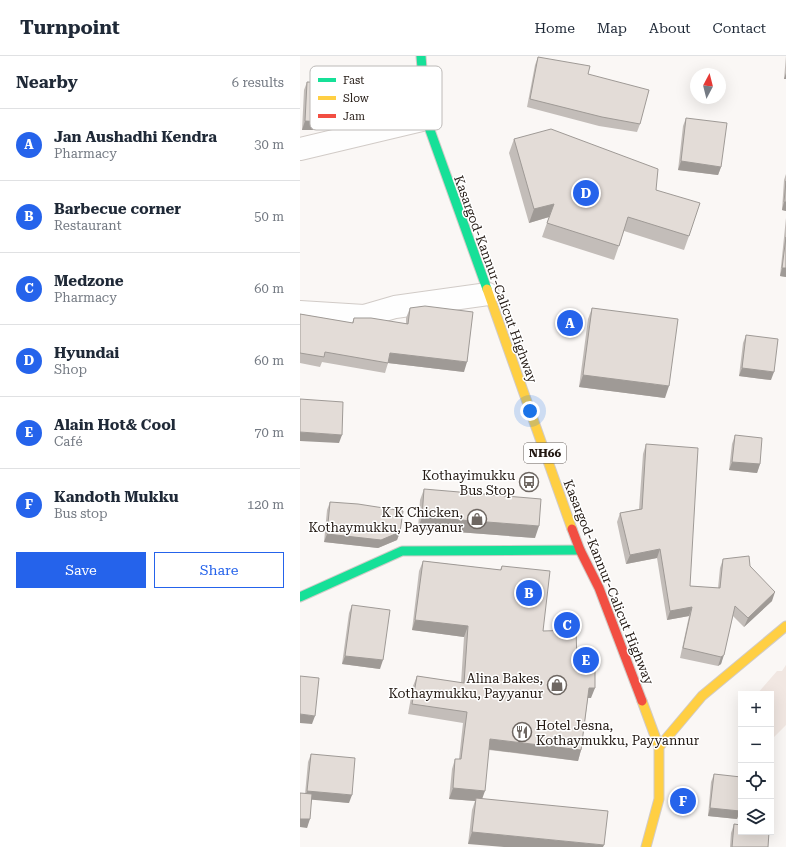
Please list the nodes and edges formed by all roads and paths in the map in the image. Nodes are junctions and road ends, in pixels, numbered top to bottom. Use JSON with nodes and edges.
{"nodes":[{"id":1,"x":421,"y":56,"type":"edge"},
{"id":2,"x":422,"y":66,"type":"edge"},
{"id":3,"x":380,"y":130,"type":"edge"},
{"id":4,"x":430,"y":130,"type":"edge"},
{"id":5,"x":300,"y":149,"type":"edge"},
{"id":6,"x":488,"y":294,"type":"junction"},
{"id":7,"x":300,"y":312,"type":"edge"},
{"id":8,"x":580,"y":550,"type":"junction"},
{"id":9,"x":300,"y":597,"type":"edge"},
{"id":10,"x":786,"y":626,"type":"edge"},
{"id":11,"x":660,"y":747,"type":"junction"},
{"id":12,"x":646,"y":847,"type":"edge"}],
"edges":[{"from":1,"to":2,"type":"main road","name":"Kasargod-Kannur-Calicut Highway","number":"NH66"},
{"from":3,"to":5,"type":"street"},
{"from":4,"to":6,"type":"main road","name":"Kasargod-Kannur-Calicut Highway","number":"NH66"},
{"from":6,"to":7,"type":"street"},
{"from":6,"to":8,"type":"main road","name":"Kasargod-Kannur-Calicut Highway","number":"NH66"},
{"from":8,"to":9,"type":"main road"},
{"from":8,"to":11,"type":"main road","name":"Kasargod-Kannur-Calicut Highway","number":"NH66"},
{"from":10,"to":11,"type":"main road"},
{"from":11,"to":12,"type":"main road","name":"Kasargod-Kannur-Calicut Highway","number":"NH66"}]}
